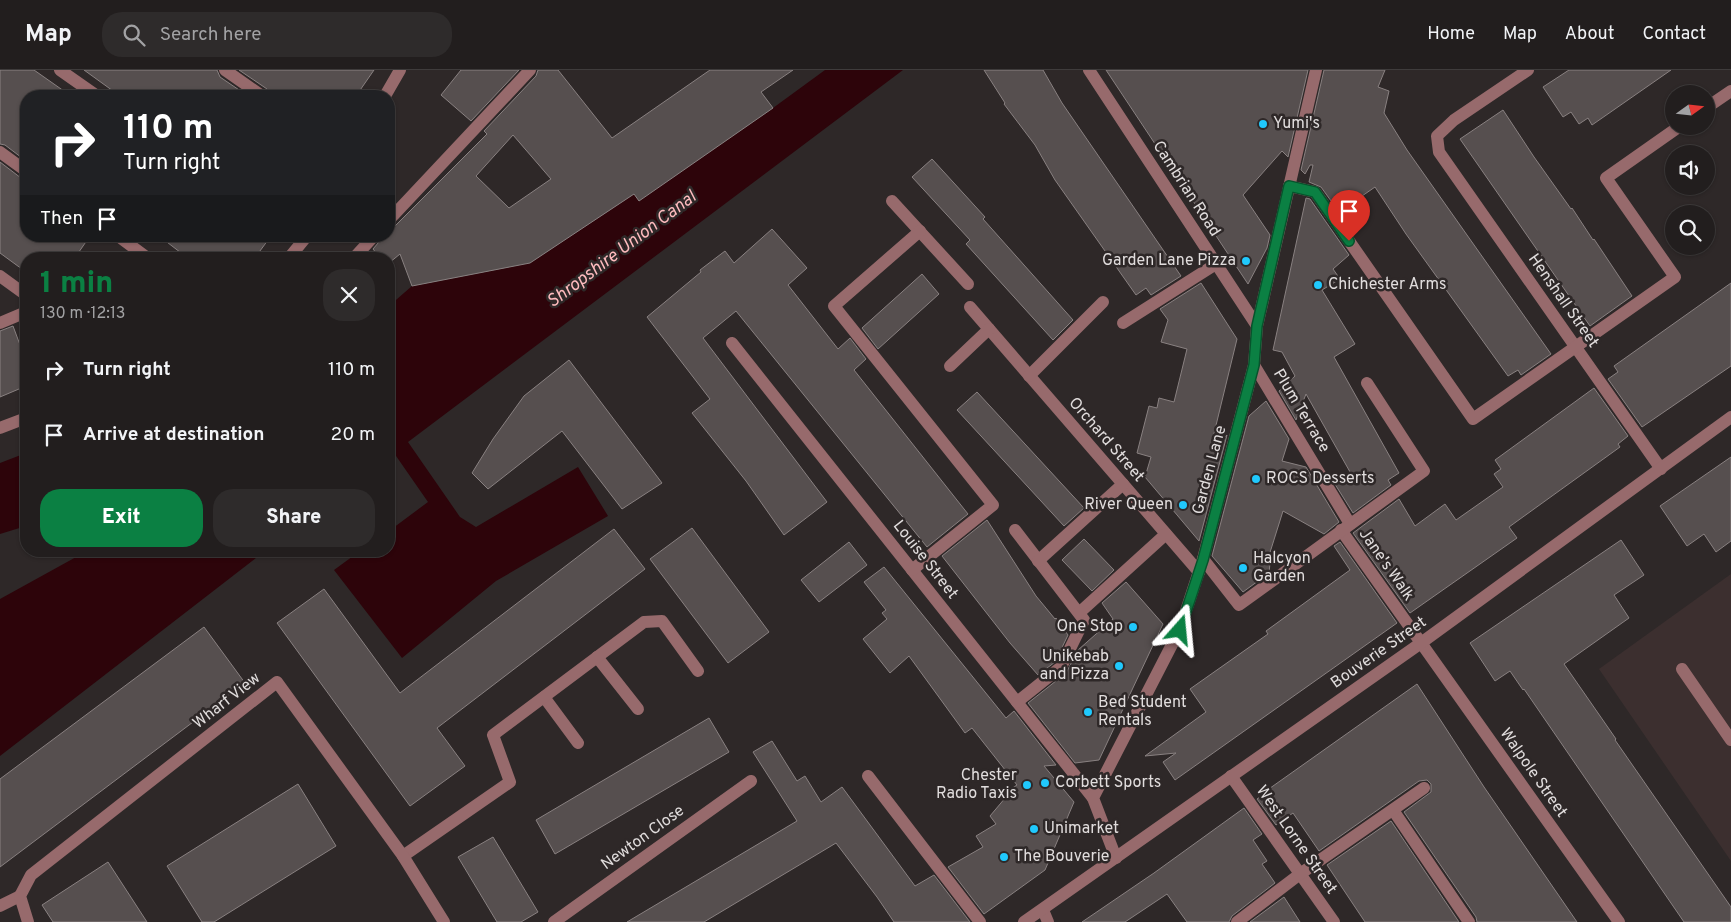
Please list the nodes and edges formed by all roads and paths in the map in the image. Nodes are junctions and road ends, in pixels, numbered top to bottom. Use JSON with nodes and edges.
{"nodes":[{"id":1,"x":60,"y":70,"type":"edge"},
{"id":2,"x":225,"y":70,"type":"edge"},
{"id":3,"x":400,"y":70,"type":"edge"},
{"id":4,"x":530,"y":70,"type":"edge"},
{"id":5,"x":1089,"y":70,"type":"edge"},
{"id":6,"x":1316,"y":70,"type":"edge"},
{"id":7,"x":1528,"y":70,"type":"edge"},
{"id":8,"x":89,"y":90,"type":"edge"},
{"id":9,"x":253,"y":90,"type":"edge"},
{"id":10,"x":389,"y":90,"type":"edge"},
{"id":11,"x":1731,"y":92,"type":"edge"},
{"id":12,"x":1715,"y":102,"type":"edge"},
{"id":13,"x":1667,"y":135,"type":"edge"},
{"id":14,"x":0,"y":152,"type":"edge"},
{"id":15,"x":20,"y":167,"type":"edge"},
{"id":16,"x":1289,"y":186,"type":"junction"},
{"id":17,"x":892,"y":201,"type":"dead end"},
{"id":18,"x":395,"y":214,"type":"edge"},
{"id":19,"x":920,"y":230,"type":"junction"},
{"id":20,"x":126,"y":242,"type":"edge"},
{"id":21,"x":369,"y":242,"type":"edge"},
{"id":22,"x":140,"y":252,"type":"edge"},
{"id":23,"x":359,"y":252,"type":"edge"},
{"id":24,"x":1216,"y":264,"type":"junction"},
{"id":25,"x":0,"y":276,"type":"edge"},
{"id":26,"x":968,"y":284,"type":"dead end"},
{"id":27,"x":20,"y":291,"type":"edge"},
{"id":28,"x":1103,"y":302,"type":"dead end"},
{"id":29,"x":970,"y":307,"type":"dead end"},
{"id":30,"x":20,"y":315,"type":"edge"},
{"id":31,"x":0,"y":323,"type":"edge"},
{"id":32,"x":1123,"y":323,"type":"dead end"},
{"id":33,"x":1257,"y":326,"type":"junction"},
{"id":34,"x":989,"y":329,"type":"junction"},
{"id":35,"x":732,"y":343,"type":"dead end"},
{"id":36,"x":1575,"y":346,"type":"junction"},
{"id":37,"x":1254,"y":365,"type":"junction"},
{"id":38,"x":950,"y":366,"type":"dead end"},
{"id":39,"x":1030,"y":376,"type":"junction"},
{"id":40,"x":1367,"y":383,"type":"dead end"},
{"id":41,"x":1731,"y":418,"type":"edge"},
{"id":42,"x":20,"y":420,"type":"edge"},
{"id":43,"x":0,"y":428,"type":"edge"},
{"id":44,"x":1661,"y":469,"type":"junction"},
{"id":45,"x":1123,"y":484,"type":"junction"},
{"id":46,"x":1346,"y":527,"type":"junction"},
{"id":47,"x":1015,"y":530,"type":"dead end"},
{"id":48,"x":1166,"y":534,"type":"junction"},
{"id":49,"x":1038,"y":560,"type":"junction"},
{"id":50,"x":1203,"y":560,"type":"junction"},
{"id":51,"x":912,"y":570,"type":"junction"},
{"id":52,"x":1199,"y":572,"type":"junction"},
{"id":53,"x":1079,"y":613,"type":"junction"},
{"id":54,"x":1421,"y":643,"type":"junction"},
{"id":55,"x":597,"y":657,"type":"junction"},
{"id":56,"x":1682,"y":669,"type":"dead end"},
{"id":57,"x":698,"y":671,"type":"dead end"},
{"id":58,"x":544,"y":697,"type":"junction"},
{"id":59,"x":1017,"y":702,"type":"junction"},
{"id":60,"x":638,"y":709,"type":"dead end"},
{"id":61,"x":1731,"y":740,"type":"edge"},
{"id":62,"x":578,"y":743,"type":"dead end"},
{"id":63,"x":868,"y":776,"type":"dead end"},
{"id":64,"x":1231,"y":776,"type":"junction"},
{"id":65,"x":751,"y":781,"type":"dead end"},
{"id":66,"x":1424,"y":788,"type":"dead end"},
{"id":67,"x":1093,"y":798,"type":"junction"},
{"id":68,"x":1393,"y":810,"type":"junction"},
{"id":69,"x":403,"y":856,"type":"junction"},
{"id":70,"x":1116,"y":858,"type":"junction"},
{"id":71,"x":1300,"y":874,"type":"junction"},
{"id":72,"x":20,"y":896,"type":"junction"},
{"id":73,"x":0,"y":906,"type":"edge"},
{"id":74,"x":1045,"y":916,"type":"edge"},
{"id":75,"x":28,"y":922,"type":"edge"},
{"id":76,"x":444,"y":922,"type":"edge"},
{"id":77,"x":554,"y":922,"type":"edge"},
{"id":78,"x":980,"y":922,"type":"edge"},
{"id":79,"x":1024,"y":922,"type":"edge"},
{"id":80,"x":1237,"y":922,"type":"edge"},
{"id":81,"x":1334,"y":922,"type":"edge"},
{"id":82,"x":1469,"y":922,"type":"edge"},
{"id":83,"x":1619,"y":922,"type":"edge"}],
"edges":[{"from":1,"to":8,"type":"street"},
{"from":2,"to":9,"type":"street"},
{"from":3,"to":10,"type":"street"},
{"from":4,"to":18,"type":"street"},
{"from":5,"to":24,"type":"street","name":"Cambrian Road"},
{"from":6,"to":16,"type":"street","name":"Garden Lane"},
{"from":7,"to":36,"type":"street","name":"Henshall Street"},
{"from":11,"to":12,"type":"street"},
{"from":13,"to":36,"type":"street"},
{"from":14,"to":15,"type":"street"},
{"from":16,"to":33,"type":"street","name":"Garden Lane"},
{"from":16,"to":36,"type":"street"},
{"from":17,"to":19,"type":"street"},
{"from":19,"to":26,"type":"street"},
{"from":19,"to":51,"type":"street"},
{"from":20,"to":22,"type":"street"},
{"from":21,"to":23,"type":"street"},
{"from":24,"to":32,"type":"street"},
{"from":24,"to":33,"type":"street","name":"Cambrian Road"},
{"from":25,"to":27,"type":"street"},
{"from":28,"to":39,"type":"street"},
{"from":29,"to":34,"type":"street","name":"Orchard Street"},
{"from":30,"to":31,"type":"street"},
{"from":33,"to":37,"type":"street","name":"Garden Lane"},
{"from":34,"to":38,"type":"street"},
{"from":34,"to":39,"type":"street","name":"Orchard Street"},
{"from":35,"to":51,"type":"street","name":"Louise Street"},
{"from":36,"to":44,"type":"street","name":"Henshall Street"},
{"from":37,"to":46,"type":"street","name":"Plum Terrace"},
{"from":37,"to":50,"type":"street","name":"Garden Lane"},
{"from":39,"to":45,"type":"street","name":"Orchard Street"},
{"from":40,"to":46,"type":"street"},
{"from":41,"to":44,"type":"street","name":"Bouverie Street"},
{"from":42,"to":43,"type":"street"},
{"from":44,"to":54,"type":"street","name":"Bouverie Street"},
{"from":45,"to":48,"type":"street","name":"Orchard Street"},
{"from":45,"to":49,"type":"street"},
{"from":46,"to":50,"type":"street"},
{"from":46,"to":54,"type":"street","name":"Jane's Walk"},
{"from":47,"to":49,"type":"street"},
{"from":48,"to":52,"type":"street","name":"Orchard Street"},
{"from":48,"to":53,"type":"street"},
{"from":49,"to":53,"type":"street"},
{"from":50,"to":52,"type":"street","name":"Garden Lane"},
{"from":51,"to":59,"type":"street","name":"Louise Street"},
{"from":52,"to":67,"type":"street","name":"Garden Lane"},
{"from":53,"to":59,"type":"street"},
{"from":54,"to":64,"type":"street","name":"Bouverie Street"},
{"from":54,"to":83,"type":"street","name":"Walpole Street"},
{"from":55,"to":57,"type":"street"},
{"from":55,"to":58,"type":"street"},
{"from":55,"to":60,"type":"street"},
{"from":56,"to":61,"type":"street"},
{"from":58,"to":62,"type":"street"},
{"from":58,"to":69,"type":"street"},
{"from":59,"to":67,"type":"street","name":"Louise Street"},
{"from":63,"to":78,"type":"street"},
{"from":64,"to":70,"type":"street","name":"Bouverie Street"},
{"from":64,"to":71,"type":"street","name":"West Lorne Street"},
{"from":65,"to":77,"type":"street","name":"Newton Close"},
{"from":66,"to":68,"type":"street"},
{"from":67,"to":70,"type":"street"},
{"from":68,"to":71,"type":"street"},
{"from":68,"to":82,"type":"street"},
{"from":69,"to":72,"type":"street","name":"Wharf View"},
{"from":69,"to":76,"type":"street","name":"Wharf View"},
{"from":70,"to":74,"type":"street","name":"Bouverie Street"},
{"from":71,"to":80,"type":"street"},
{"from":71,"to":81,"type":"street","name":"West Lorne Street"},
{"from":72,"to":73,"type":"street"},
{"from":72,"to":75,"type":"street"},
{"from":74,"to":79,"type":"street","name":"Bouverie Street"}]}
